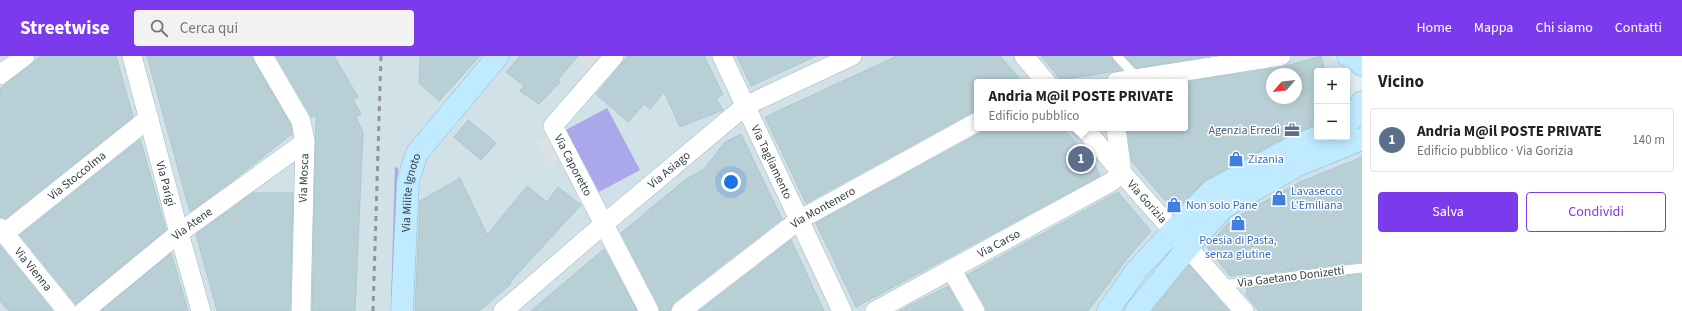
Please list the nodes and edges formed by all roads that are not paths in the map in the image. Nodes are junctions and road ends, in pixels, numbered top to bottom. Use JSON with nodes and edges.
{"nodes":[{"id":1,"x":25,"y":56,"type":"edge"},
{"id":2,"x":132,"y":56,"type":"edge"},
{"id":3,"x":263,"y":56,"type":"edge"},
{"id":4,"x":498,"y":56,"type":"edge"},
{"id":5,"x":614,"y":56,"type":"edge"},
{"id":6,"x":722,"y":56,"type":"edge"},
{"id":7,"x":852,"y":56,"type":"edge"},
{"id":8,"x":1024,"y":56,"type":"edge"},
{"id":9,"x":1117,"y":56,"type":"edge"},
{"id":10,"x":1281,"y":56,"type":"edge"},
{"id":11,"x":1348,"y":56,"type":"edge"},
{"id":12,"x":1362,"y":65,"type":"edge"},
{"id":13,"x":0,"y":75,"type":"edge"},
{"id":14,"x":1137,"y":78,"type":"junction"},
{"id":15,"x":1043,"y":79,"type":"edge"},
{"id":16,"x":1132,"y":79,"type":"edge"},
{"id":17,"x":1362,"y":102,"type":"edge"},
{"id":18,"x":745,"y":106,"type":"junction"},
{"id":19,"x":148,"y":118,"type":"junction"},
{"id":20,"x":1350,"y":121,"type":"edge"},
{"id":21,"x":974,"y":124,"type":"edge"},
{"id":22,"x":1087,"y":131,"type":"edge"},
{"id":23,"x":1116,"y":131,"type":"edge"},
{"id":24,"x":1362,"y":138,"type":"edge"},
{"id":25,"x":1314,"y":139,"type":"edge"},
{"id":26,"x":305,"y":142,"type":"junction"},
{"id":27,"x":1122,"y":173,"type":"junction"},
{"id":28,"x":799,"y":220,"type":"junction"},
{"id":29,"x":604,"y":224,"type":"junction"},
{"id":30,"x":2,"y":230,"type":"edge"},
{"id":31,"x":1173,"y":230,"type":"junction"},
{"id":32,"x":178,"y":233,"type":"junction"},
{"id":33,"x":1188,"y":246,"type":"junction"},
{"id":34,"x":1362,"y":268,"type":"edge"},
{"id":35,"x":951,"y":270,"type":"junction"},
{"id":36,"x":1221,"y":285,"type":"junction"},
{"id":37,"x":67,"y":311,"type":"edge"},
{"id":38,"x":84,"y":311,"type":"edge"},
{"id":39,"x":201,"y":311,"type":"edge"},
{"id":40,"x":301,"y":311,"type":"edge"},
{"id":41,"x":402,"y":311,"type":"edge"},
{"id":42,"x":503,"y":311,"type":"edge"},
{"id":43,"x":649,"y":311,"type":"edge"},
{"id":44,"x":681,"y":311,"type":"edge"},
{"id":45,"x":842,"y":311,"type":"edge"},
{"id":46,"x":875,"y":311,"type":"edge"},
{"id":47,"x":975,"y":311,"type":"edge"},
{"id":48,"x":1108,"y":311,"type":"edge"},
{"id":49,"x":1136,"y":311,"type":"edge"},
{"id":50,"x":1244,"y":311,"type":"edge"}],
"edges":[{"from":1,"to":13,"type":"street"},
{"from":2,"to":19,"type":"street","name":"Via Parigi"},
{"from":3,"to":26,"type":"street","name":"Via Mosca"},
{"from":4,"to":41,"type":"main road","name":"Via Milite Ignoto"},
{"from":5,"to":29,"type":"street","name":"Via Caporetto"},
{"from":6,"to":18,"type":"street","name":"Via Tagliamento"},
{"from":7,"to":18,"type":"street","name":"Via Asiago"},
{"from":8,"to":15,"type":"street"},
{"from":9,"to":14,"type":"lane"},
{"from":10,"to":14,"type":"street"},
{"from":11,"to":12,"type":"main road"},
{"from":14,"to":16,"type":"street"},
{"from":17,"to":20,"type":"main road"},
{"from":18,"to":28,"type":"street","name":"Via Tagliamento"},
{"from":18,"to":29,"type":"street","name":"Via Asiago"},
{"from":19,"to":30,"type":"street","name":"Via Stoccolma"},
{"from":19,"to":32,"type":"street","name":"Via Parigi"},
{"from":21,"to":28,"type":"street","name":"Via Montenero"},
{"from":22,"to":27,"type":"street","name":"Via Gorizia"},
{"from":23,"to":27,"type":"street","name":"Via Gorizia"},
{"from":24,"to":33,"type":"main road"},
{"from":25,"to":31,"type":"main road"},
{"from":26,"to":32,"type":"street","name":"Via Atene"},
{"from":26,"to":40,"type":"street","name":"Via Mosca"},
{"from":27,"to":31,"type":"street","name":"Via Gorizia"},
{"from":27,"to":35,"type":"street","name":"Via Carso"},
{"from":28,"to":44,"type":"street","name":"Via Montenero"},
{"from":28,"to":45,"type":"street","name":"Via Tagliamento"},
{"from":29,"to":42,"type":"street","name":"Via Asiago"},
{"from":29,"to":43,"type":"street"},
{"from":30,"to":37,"type":"street","name":"Via Vienna"},
{"from":31,"to":33,"type":"street","name":"Via Gorizia"},
{"from":31,"to":48,"type":"main road"},
{"from":32,"to":38,"type":"street","name":"Via Atene"},
{"from":32,"to":39,"type":"street","name":"Via Parigi"},
{"from":33,"to":36,"type":"street","name":"Via Gorizia"},
{"from":33,"to":49,"type":"main road"},
{"from":34,"to":36,"type":"lane","name":"Via Gaetano Donizetti"},
{"from":35,"to":46,"type":"street","name":"Via Carso"},
{"from":35,"to":47,"type":"street"},
{"from":36,"to":50,"type":"street","name":"Via Gorizia"}]}
